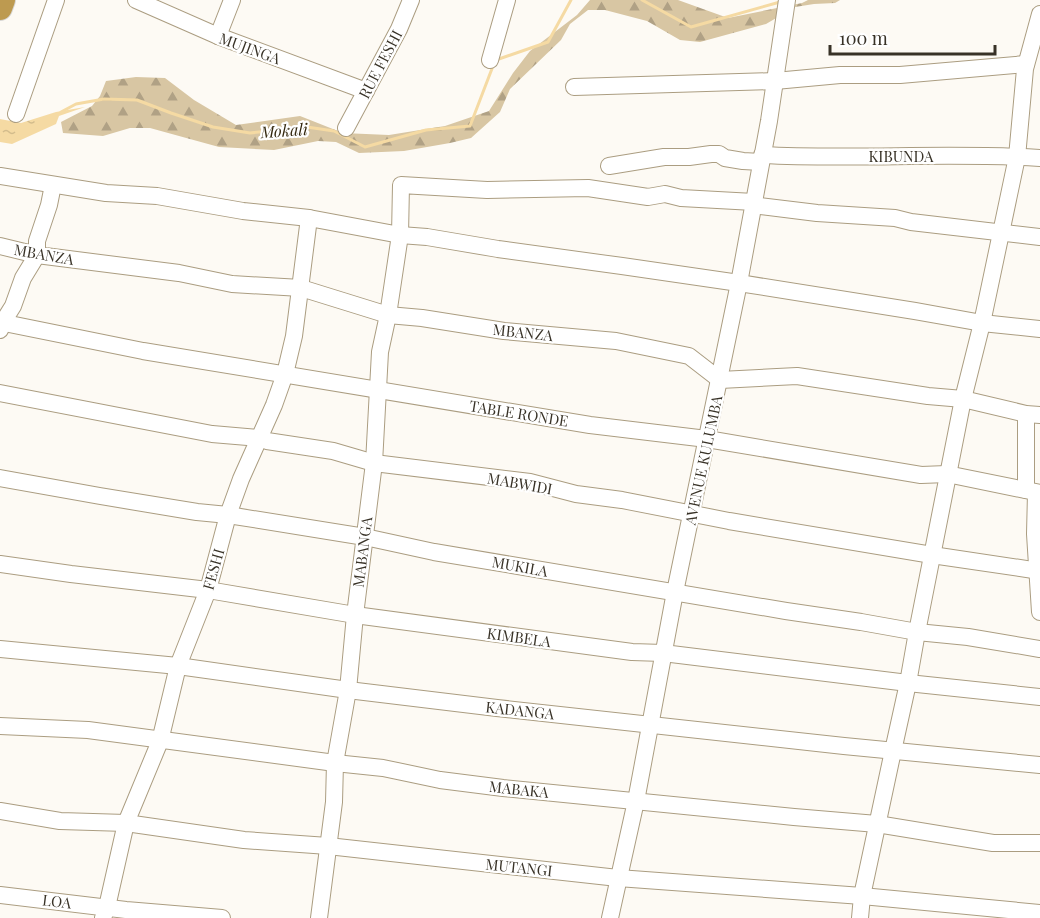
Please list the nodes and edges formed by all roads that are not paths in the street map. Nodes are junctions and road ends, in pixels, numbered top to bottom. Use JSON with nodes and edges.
{"nodes":[{"id":1,"x":3,"y":0,"type":"edge"},
{"id":2,"x":56,"y":0,"type":"edge"},
{"id":3,"x":136,"y":0,"type":"edge"},
{"id":4,"x":232,"y":0,"type":"edge"},
{"id":5,"x":411,"y":0,"type":"edge"},
{"id":6,"x":507,"y":0,"type":"edge"},
{"id":7,"x":787,"y":0,"type":"edge"},
{"id":8,"x":0,"y":8,"type":"edge"},
{"id":9,"x":1040,"y":14,"type":"edge"},
{"id":10,"x":218,"y":36,"type":"junction"},
{"id":11,"x":490,"y":60,"type":"dead end"},
{"id":12,"x":1030,"y":68,"type":"edge"},
{"id":13,"x":775,"y":81,"type":"junction"},
{"id":14,"x":574,"y":87,"type":"dead end"},
{"id":15,"x":366,"y":90,"type":"junction"},
{"id":16,"x":16,"y":114,"type":"dead end"},
{"id":17,"x":346,"y":128,"type":"dead end"},
{"id":18,"x":1017,"y":157,"type":"junction"},
{"id":19,"x":762,"y":158,"type":"junction"},
{"id":20,"x":1040,"y":158,"type":"edge"},
{"id":21,"x":609,"y":166,"type":"dead end"},
{"id":22,"x":0,"y":176,"type":"edge"},
{"id":23,"x":53,"y":185,"type":"junction"},
{"id":24,"x":753,"y":203,"type":"junction"},
{"id":25,"x":309,"y":218,"type":"junction"},
{"id":26,"x":1001,"y":233,"type":"junction"},
{"id":27,"x":400,"y":235,"type":"junction"},
{"id":28,"x":1040,"y":237,"type":"edge"},
{"id":29,"x":0,"y":246,"type":"edge"},
{"id":30,"x":37,"y":255,"type":"junction"},
{"id":31,"x":739,"y":283,"type":"junction"},
{"id":32,"x":301,"y":288,"type":"junction"},
{"id":33,"x":388,"y":315,"type":"junction"},
{"id":34,"x":982,"y":323,"type":"junction"},
{"id":35,"x":1,"y":325,"type":"edge"},
{"id":36,"x":1040,"y":329,"type":"edge"},
{"id":37,"x":285,"y":374,"type":"junction"},
{"id":38,"x":720,"y":380,"type":"junction"},
{"id":39,"x":378,"y":390,"type":"junction"},
{"id":40,"x":0,"y":393,"type":"edge"},
{"id":41,"x":963,"y":399,"type":"junction"},
{"id":42,"x":1033,"y":414,"type":"edge"},
{"id":43,"x":258,"y":438,"type":"junction"},
{"id":44,"x":707,"y":439,"type":"junction"},
{"id":45,"x":374,"y":463,"type":"junction"},
{"id":46,"x":947,"y":474,"type":"junction"},
{"id":47,"x":0,"y":478,"type":"edge"},
{"id":48,"x":1034,"y":492,"type":"edge"},
{"id":49,"x":691,"y":513,"type":"junction"},
{"id":50,"x":228,"y":515,"type":"junction"},
{"id":51,"x":365,"y":537,"type":"junction"},
{"id":52,"x":932,"y":555,"type":"junction"},
{"id":53,"x":0,"y":564,"type":"edge"},
{"id":54,"x":1039,"y":571,"type":"edge"},
{"id":55,"x":208,"y":590,"type":"junction"},
{"id":56,"x":675,"y":592,"type":"junction"},
{"id":57,"x":1040,"y":612,"type":"edge"},
{"id":58,"x":355,"y":615,"type":"junction"},
{"id":59,"x":917,"y":632,"type":"junction"},
{"id":60,"x":0,"y":649,"type":"edge"},
{"id":61,"x":1040,"y":649,"type":"edge"},
{"id":62,"x":663,"y":653,"type":"junction"},
{"id":63,"x":178,"y":666,"type":"junction"},
{"id":64,"x":908,"y":683,"type":"junction"},
{"id":65,"x":348,"y":690,"type":"junction"},
{"id":66,"x":1040,"y":697,"type":"edge"},
{"id":67,"x":649,"y":725,"type":"junction"},
{"id":68,"x":0,"y":726,"type":"edge"},
{"id":69,"x":160,"y":741,"type":"junction"},
{"id":70,"x":893,"y":751,"type":"junction"},
{"id":71,"x":335,"y":763,"type":"junction"},
{"id":72,"x":1040,"y":765,"type":"edge"},
{"id":73,"x":636,"y":801,"type":"junction"},
{"id":74,"x":0,"y":811,"type":"edge"},
{"id":75,"x":126,"y":823,"type":"junction"},
{"id":76,"x":877,"y":824,"type":"junction"},
{"id":77,"x":1040,"y":843,"type":"edge"},
{"id":78,"x":328,"y":846,"type":"junction"},
{"id":79,"x":618,"y":878,"type":"junction"},
{"id":80,"x":0,"y":895,"type":"edge"},
{"id":81,"x":862,"y":896,"type":"junction"},
{"id":82,"x":105,"y":913,"type":"edge"},
{"id":83,"x":1040,"y":913,"type":"edge"},
{"id":84,"x":222,"y":918,"type":"edge"},
{"id":85,"x":320,"y":918,"type":"edge"},
{"id":86,"x":610,"y":918,"type":"edge"},
{"id":87,"x":860,"y":918,"type":"edge"}],
"edges":[{"from":1,"to":8,"type":"highway"},
{"from":2,"to":16,"type":"street"},
{"from":3,"to":10,"type":"street","name":"MUJINGA"},
{"from":4,"to":10,"type":"street"},
{"from":5,"to":15,"type":"street","name":"RUE FESHI"},
{"from":6,"to":11,"type":"street"},
{"from":7,"to":13,"type":"street","name":"AVENUE KULUMBA"},
{"from":9,"to":12,"type":"street"},
{"from":10,"to":15,"type":"street","name":"MUJINGA"},
{"from":12,"to":13,"type":"street"},
{"from":12,"to":18,"type":"street"},
{"from":13,"to":14,"type":"street"},
{"from":13,"to":19,"type":"street","name":"AVENUE KULUMBA"},
{"from":15,"to":17,"type":"street","name":"RUE FESHI"},
{"from":18,"to":19,"type":"street","name":"KIBUNDA"},
{"from":18,"to":20,"type":"street","name":"KIBUNDA"},
{"from":18,"to":26,"type":"street"},
{"from":19,"to":21,"type":"street","name":"KIBUNDA"},
{"from":19,"to":24,"type":"street","name":"AVENUE KULUMBA"},
{"from":22,"to":23,"type":"street"},
{"from":23,"to":25,"type":"street"},
{"from":23,"to":30,"type":"street"},
{"from":24,"to":26,"type":"street"},
{"from":24,"to":27,"type":"street","name":"MABANGA"},
{"from":24,"to":31,"type":"street","name":"AVENUE KULUMBA"},
{"from":25,"to":27,"type":"street"},
{"from":25,"to":32,"type":"street","name":"FESHI"},
{"from":26,"to":28,"type":"street"},
{"from":26,"to":34,"type":"street"},
{"from":27,"to":31,"type":"street"},
{"from":27,"to":33,"type":"street","name":"MABANGA"},
{"from":29,"to":30,"type":"street","name":"MBANZA"},
{"from":30,"to":32,"type":"street","name":"MBANZA"},
{"from":30,"to":35,"type":"street"},
{"from":31,"to":34,"type":"street"},
{"from":31,"to":38,"type":"street","name":"AVENUE KULUMBA"},
{"from":32,"to":33,"type":"street","name":"MBANZA"},
{"from":32,"to":37,"type":"street","name":"FESHI"},
{"from":33,"to":38,"type":"street","name":"MBANZA"},
{"from":33,"to":39,"type":"street","name":"MABANGA"},
{"from":34,"to":36,"type":"street"},
{"from":34,"to":41,"type":"street"},
{"from":35,"to":37,"type":"street","name":"TABLE RONDE"},
{"from":37,"to":39,"type":"street","name":"TABLE RONDE"},
{"from":37,"to":43,"type":"street","name":"FESHI"},
{"from":38,"to":41,"type":"street"},
{"from":38,"to":44,"type":"street","name":"AVENUE KULUMBA"},
{"from":39,"to":44,"type":"street","name":"TABLE RONDE"},
{"from":39,"to":45,"type":"street","name":"MABANGA"},
{"from":40,"to":43,"type":"street","name":"MABWIDI"},
{"from":41,"to":42,"type":"street"},
{"from":41,"to":46,"type":"street"},
{"from":42,"to":48,"type":"street"},
{"from":43,"to":45,"type":"street","name":"MABWIDI"},
{"from":43,"to":50,"type":"street","name":"FESHI"},
{"from":44,"to":46,"type":"street","name":"TABLE RONDE"},
{"from":44,"to":49,"type":"street","name":"AVENUE KULUMBA"},
{"from":45,"to":49,"type":"street","name":"MABWIDI"},
{"from":45,"to":51,"type":"street","name":"MABANGA"},
{"from":46,"to":48,"type":"street","name":"TABLE RONDE"},
{"from":46,"to":52,"type":"street"},
{"from":47,"to":50,"type":"street","name":"MUKILA"},
{"from":48,"to":54,"type":"street"},
{"from":49,"to":52,"type":"street","name":"MABWIDI"},
{"from":49,"to":56,"type":"street","name":"AVENUE KULUMBA"},
{"from":50,"to":51,"type":"street","name":"MUKILA"},
{"from":50,"to":55,"type":"street","name":"FESHI"},
{"from":51,"to":56,"type":"street","name":"MUKILA"},
{"from":51,"to":58,"type":"street","name":"MABANGA"},
{"from":52,"to":54,"type":"street","name":"MABWIDI"},
{"from":52,"to":59,"type":"street"},
{"from":53,"to":55,"type":"street","name":"KIMBELA"},
{"from":54,"to":57,"type":"street"},
{"from":55,"to":58,"type":"street","name":"KIMBELA"},
{"from":55,"to":63,"type":"street","name":"FESHI"},
{"from":56,"to":59,"type":"street","name":"MUKILA"},
{"from":56,"to":62,"type":"street","name":"AVENUE KULUMBA"},
{"from":58,"to":62,"type":"street","name":"KIMBELA"},
{"from":58,"to":65,"type":"street","name":"MABANGA"},
{"from":59,"to":61,"type":"street","name":"MUKILA"},
{"from":59,"to":64,"type":"street"},
{"from":60,"to":63,"type":"street","name":"KADANGA"},
{"from":62,"to":64,"type":"street","name":"KIMBELA"},
{"from":62,"to":67,"type":"street","name":"AVENUE KULUMBA"},
{"from":63,"to":65,"type":"street","name":"KADANGA"},
{"from":63,"to":69,"type":"street","name":"FESHI"},
{"from":64,"to":66,"type":"street","name":"KIMBELA"},
{"from":64,"to":70,"type":"street"},
{"from":65,"to":67,"type":"street","name":"KADANGA"},
{"from":65,"to":71,"type":"street","name":"MABANGA"},
{"from":67,"to":70,"type":"street","name":"KADANGA"},
{"from":67,"to":73,"type":"street","name":"AVENUE KULUMBA"},
{"from":68,"to":69,"type":"street","name":"MABAKA"},
{"from":69,"to":71,"type":"street","name":"MABAKA"},
{"from":69,"to":75,"type":"street","name":"FESHI"},
{"from":70,"to":72,"type":"street","name":"KADANGA"},
{"from":70,"to":76,"type":"street"},
{"from":71,"to":73,"type":"street","name":"MABAKA"},
{"from":71,"to":78,"type":"street","name":"MABANGA"},
{"from":73,"to":76,"type":"street","name":"MABAKA"},
{"from":73,"to":79,"type":"street","name":"AVENUE KULUMBA"},
{"from":74,"to":75,"type":"street","name":"MUTANGI"},
{"from":75,"to":78,"type":"street","name":"MUTANGI"},
{"from":75,"to":82,"type":"street","name":"FESHI"},
{"from":76,"to":77,"type":"street","name":"MABAKA"},
{"from":76,"to":81,"type":"street"},
{"from":78,"to":79,"type":"street","name":"MUTANGI"},
{"from":78,"to":85,"type":"street","name":"MABANGA"},
{"from":79,"to":81,"type":"street","name":"MUTANGI"},
{"from":79,"to":86,"type":"street","name":"AVENUE KULUMBA"},
{"from":80,"to":82,"type":"street","name":"LOA"},
{"from":81,"to":83,"type":"street","name":"MUTANGI"},
{"from":81,"to":87,"type":"street"},
{"from":82,"to":84,"type":"street","name":"LOA"}]}
